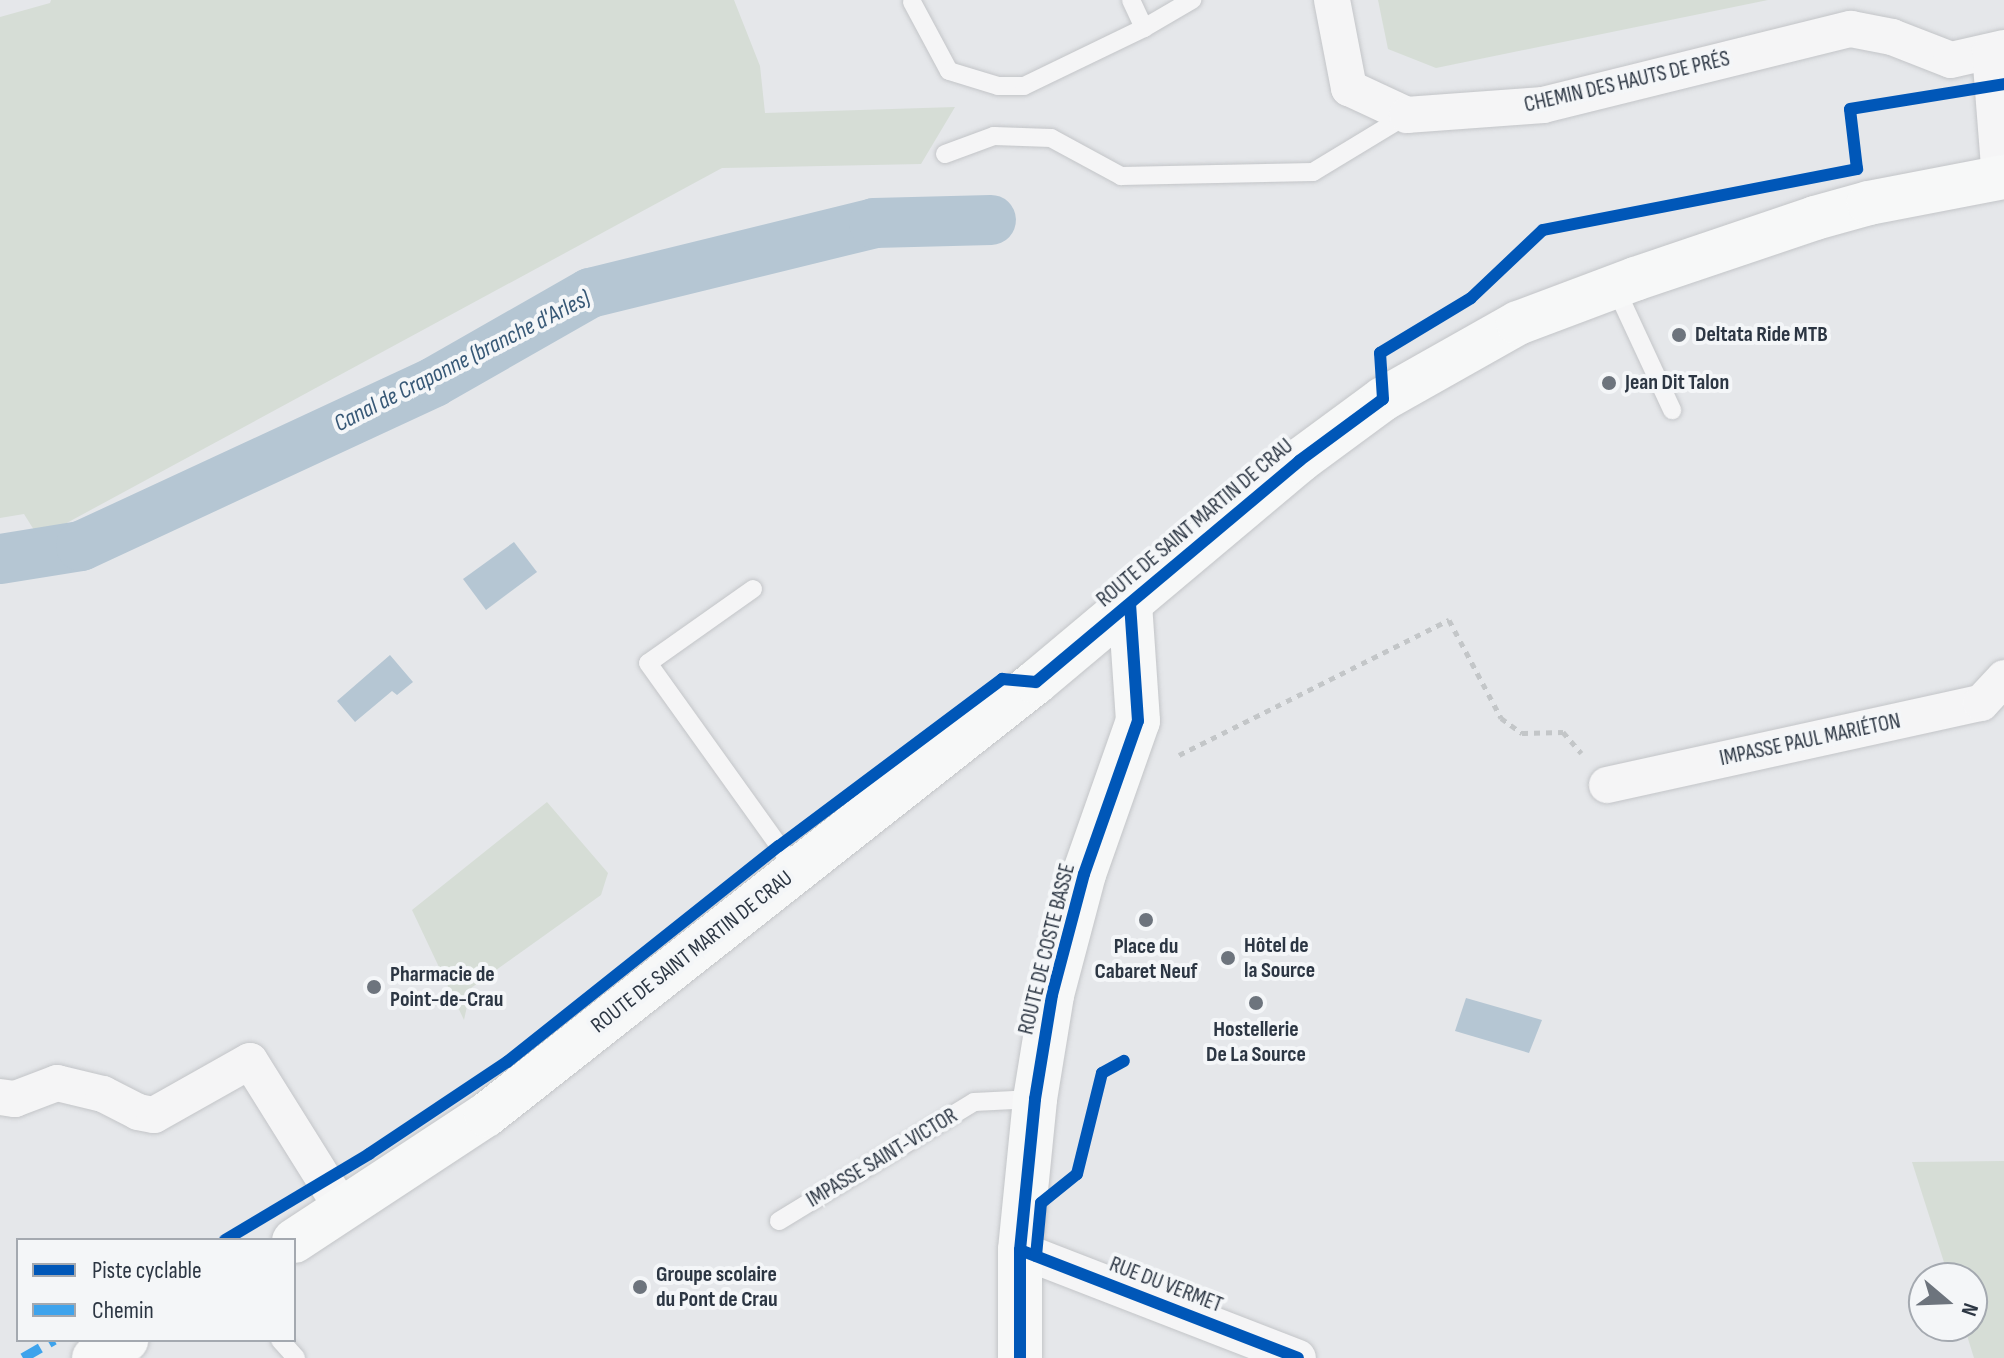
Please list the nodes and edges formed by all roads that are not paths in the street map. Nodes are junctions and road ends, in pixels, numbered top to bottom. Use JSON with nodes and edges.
{"nodes":[{"id":1,"x":1131,"y":0,"type":"edge"},
{"id":2,"x":1192,"y":0,"type":"edge"},
{"id":3,"x":1332,"y":0,"type":"edge"},
{"id":4,"x":912,"y":2,"type":"dead end"},
{"id":5,"x":1144,"y":28,"type":"junction"},
{"id":6,"x":1997,"y":50,"type":"edge"},
{"id":7,"x":1407,"y":115,"type":"junction"},
{"id":8,"x":945,"y":154,"type":"dead end"},
{"id":9,"x":2002,"y":178,"type":"edge"},
{"id":10,"x":1615,"y":287,"type":"junction"},
{"id":11,"x":1672,"y":410,"type":"dead end"},
{"id":12,"x":753,"y":589,"type":"dead end"},
{"id":13,"x":1130,"y":604,"type":"junction"},
{"id":14,"x":2004,"y":678,"type":"edge"},
{"id":15,"x":1607,"y":785,"type":"road end"},
{"id":16,"x":796,"y":870,"type":"junction"},
{"id":17,"x":0,"y":1097,"type":"edge"},
{"id":18,"x":1035,"y":1099,"type":"junction"},
{"id":19,"x":343,"y":1210,"type":"junction"},
{"id":20,"x":779,"y":1221,"type":"dead end"},
{"id":21,"x":296,"y":1240,"type":"edge"},
{"id":22,"x":1020,"y":1250,"type":"junction"},
{"id":23,"x":122,"y":1342,"type":"edge"},
{"id":24,"x":282,"y":1342,"type":"edge"},
{"id":25,"x":94,"y":1358,"type":"edge"},
{"id":26,"x":296,"y":1358,"type":"edge"},
{"id":27,"x":1020,"y":1358,"type":"edge"},
{"id":28,"x":1298,"y":1358,"type":"edge"}],
"edges":[{"from":1,"to":5,"type":"lane"},
{"from":2,"to":5,"type":"lane"},
{"from":3,"to":7,"type":"street","name":"CHEMIN DES HAUTS DE PRÉS"},
{"from":4,"to":5,"type":"lane"},
{"from":6,"to":7,"type":"street","name":"CHEMIN DES HAUTS DE PRÉS"},
{"from":6,"to":9,"type":"street"},
{"from":7,"to":8,"type":"lane"},
{"from":9,"to":10,"type":"main road","name":"ROUTE DE SAINT MARTIN DE CRAU"},
{"from":10,"to":11,"type":"lane"},
{"from":10,"to":13,"type":"main road","name":"ROUTE DE SAINT MARTIN DE CRAU"},
{"from":12,"to":16,"type":"lane"},
{"from":13,"to":16,"type":"main road","name":"ROUTE DE SAINT MARTIN DE CRAU"},
{"from":13,"to":18,"type":"main road","name":"ROUTE DE COSTE BASSE"},
{"from":14,"to":15,"type":"street","name":"IMPASSE PAUL MARIÉTON"},
{"from":16,"to":19,"type":"main road","name":"ROUTE DE SAINT MARTIN DE CRAU"},
{"from":17,"to":19,"type":"street"},
{"from":18,"to":20,"type":"lane","name":"IMPASSE SAINT-VICTOR"},
{"from":18,"to":22,"type":"main road","name":"ROUTE DE COSTE BASSE"},
{"from":19,"to":21,"type":"main road","name":"ROUTE DE SAINT MARTIN DE CRAU"},
{"from":22,"to":27,"type":"main road","name":"ROUTE DE COSTE BASSE"},
{"from":22,"to":28,"type":"street","name":"RUE DU VERMET"},
{"from":23,"to":25,"type":"main road"},
{"from":24,"to":26,"type":"lane"}]}
